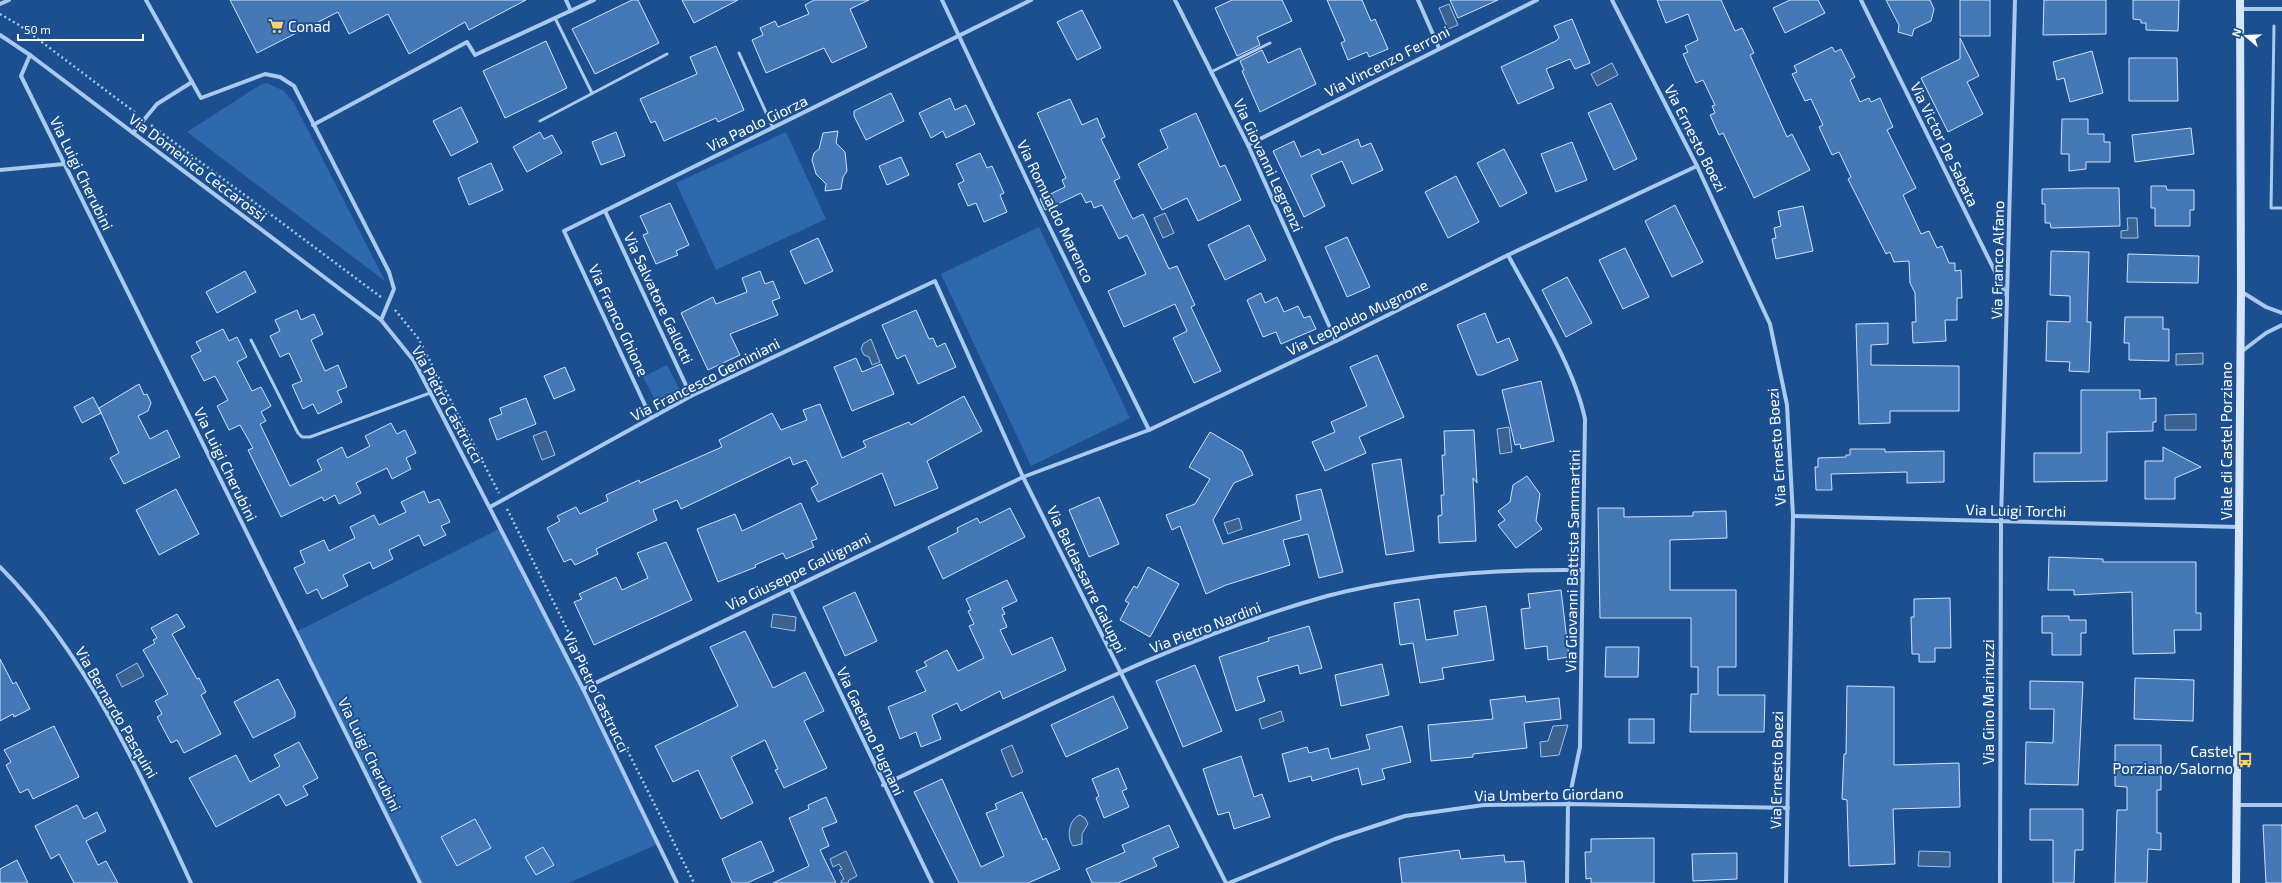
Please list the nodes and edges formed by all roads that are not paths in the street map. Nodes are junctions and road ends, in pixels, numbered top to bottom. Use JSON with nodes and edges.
{"nodes":[{"id":1,"x":9,"y":0,"type":"edge"},
{"id":2,"x":146,"y":0,"type":"edge"},
{"id":3,"x":566,"y":0,"type":"edge"},
{"id":4,"x":594,"y":0,"type":"edge"},
{"id":5,"x":942,"y":0,"type":"edge"},
{"id":6,"x":1031,"y":0,"type":"edge"},
{"id":7,"x":1175,"y":0,"type":"edge"},
{"id":8,"x":1418,"y":0,"type":"edge"},
{"id":9,"x":1537,"y":0,"type":"edge"},
{"id":10,"x":1612,"y":0,"type":"edge"},
{"id":11,"x":1861,"y":0,"type":"edge"},
{"id":12,"x":2015,"y":0,"type":"edge"},
{"id":13,"x":2240,"y":0,"type":"edge"},
{"id":14,"x":0,"y":4,"type":"edge"},
{"id":15,"x":2239,"y":9,"type":"junction"},
{"id":16,"x":2282,"y":9,"type":"edge"},
{"id":17,"x":571,"y":11,"type":"junction"},
{"id":18,"x":555,"y":18,"type":"junction"},
{"id":19,"x":2274,"y":26,"type":"dead end"},
{"id":20,"x":0,"y":35,"type":"edge"},
{"id":21,"x":960,"y":36,"type":"junction"},
{"id":22,"x":1270,"y":43,"type":"dead end"},
{"id":23,"x":1439,"y":48,"type":"junction"},
{"id":24,"x":667,"y":54,"type":"dead end"},
{"id":25,"x":739,"y":54,"type":"dead end"},
{"id":26,"x":30,"y":55,"type":"junction"},
{"id":27,"x":1211,"y":72,"type":"junction"},
{"id":28,"x":192,"y":82,"type":"junction"},
{"id":29,"x":592,"y":93,"type":"junction"},
{"id":30,"x":540,"y":121,"type":"dead end"},
{"id":31,"x":313,"y":125,"type":"junction"},
{"id":32,"x":773,"y":128,"type":"junction"},
{"id":33,"x":133,"y":133,"type":"junction"},
{"id":34,"x":1248,"y":145,"type":"junction"},
{"id":35,"x":64,"y":164,"type":"junction"},
{"id":36,"x":1697,"y":166,"type":"junction"},
{"id":37,"x":0,"y":170,"type":"edge"},
{"id":38,"x":2282,"y":208,"type":"edge"},
{"id":39,"x":605,"y":211,"type":"junction"},
{"id":40,"x":564,"y":231,"type":"joint"},
{"id":41,"x":1508,"y":255,"type":"junction"},
{"id":42,"x":935,"y":281,"type":"joint"},
{"id":43,"x":2241,"y":292,"type":"junction"},
{"id":44,"x":2008,"y":298,"type":"junction"},
{"id":45,"x":2282,"y":313,"type":"edge"},
{"id":46,"x":381,"y":320,"type":"junction"},
{"id":47,"x":2282,"y":325,"type":"edge"},
{"id":48,"x":251,"y":340,"type":"dead end"},
{"id":49,"x":1336,"y":341,"type":"junction"},
{"id":50,"x":2240,"y":352,"type":"junction"},
{"id":51,"x":430,"y":393,"type":"junction"},
{"id":52,"x":691,"y":396,"type":"junction"},
{"id":53,"x":651,"y":418,"type":"junction"},
{"id":54,"x":1149,"y":430,"type":"junction"},
{"id":55,"x":1023,"y":477,"type":"junction"},
{"id":56,"x":490,"y":507,"type":"junction"},
{"id":57,"x":1793,"y":516,"type":"junction"},
{"id":58,"x":2001,"y":521,"type":"junction"},
{"id":59,"x":2239,"y":526,"type":"junction"},
{"id":60,"x":0,"y":567,"type":"edge"},
{"id":61,"x":1582,"y":570,"type":"junction"},
{"id":62,"x":790,"y":588,"type":"junction"},
{"id":63,"x":1121,"y":673,"type":"junction"},
{"id":64,"x":583,"y":688,"type":"junction"},
{"id":65,"x":883,"y":785,"type":"junction"},
{"id":66,"x":1568,"y":804,"type":"junction"},
{"id":67,"x":2235,"y":805,"type":"junction"},
{"id":68,"x":2282,"y":805,"type":"edge"},
{"id":69,"x":1788,"y":808,"type":"junction"},
{"id":70,"x":1241,"y":878,"type":"junction"},
{"id":71,"x":191,"y":883,"type":"edge"},
{"id":72,"x":420,"y":883,"type":"edge"},
{"id":73,"x":677,"y":883,"type":"edge"},
{"id":74,"x":932,"y":883,"type":"edge"},
{"id":75,"x":1227,"y":883,"type":"edge"},
{"id":76,"x":1243,"y":883,"type":"edge"},
{"id":77,"x":1567,"y":883,"type":"edge"},
{"id":78,"x":1786,"y":883,"type":"edge"},
{"id":79,"x":2000,"y":883,"type":"edge"},
{"id":80,"x":2236,"y":883,"type":"edge"}],
"edges":[{"from":1,"to":14,"type":"street"},
{"from":2,"to":28,"type":"street"},
{"from":3,"to":17,"type":"street"},
{"from":4,"to":17,"type":"street"},
{"from":5,"to":21,"type":"street","name":"Via Romualdo Marenco"},
{"from":6,"to":21,"type":"street","name":"Via Paolo Giorza"},
{"from":7,"to":27,"type":"street","name":"Via Giovanni Legrenzi"},
{"from":8,"to":23,"type":"street"},
{"from":9,"to":23,"type":"street","name":"Via Vincenzo Ferroni"},
{"from":10,"to":36,"type":"street","name":"Via Ernesto Boezi"},
{"from":11,"to":44,"type":"street","name":"Via Victor De Sabata"},
{"from":12,"to":44,"type":"street","name":"Via Franco Alfano"},
{"from":13,"to":15,"type":"street","name":"Viale di Castel Porziano"},
{"from":15,"to":16,"type":"street"},
{"from":15,"to":43,"type":"street","name":"Viale di Castel Porziano"},
{"from":17,"to":18,"type":"street"},
{"from":18,"to":29,"type":"lane"},
{"from":18,"to":31,"type":"street"},
{"from":19,"to":38,"type":"lane"},
{"from":20,"to":26,"type":"street","name":"Via Domenico Ceccarossi"},
{"from":21,"to":32,"type":"street","name":"Via Paolo Giorza"},
{"from":21,"to":54,"type":"street","name":"Via Romualdo Marenco"},
{"from":22,"to":27,"type":"lane"},
{"from":23,"to":34,"type":"street","name":"Via Vincenzo Ferroni"},
{"from":24,"to":29,"type":"lane"},
{"from":25,"to":32,"type":"lane"},
{"from":26,"to":33,"type":"street","name":"Via Domenico Ceccarossi"},
{"from":26,"to":35,"type":"street","name":"Via Luigi Cherubini"},
{"from":27,"to":34,"type":"street","name":"Via Giovanni Legrenzi"},
{"from":28,"to":31,"type":"street"},
{"from":28,"to":33,"type":"street"},
{"from":29,"to":30,"type":"lane"},
{"from":31,"to":46,"type":"street"},
{"from":32,"to":39,"type":"street","name":"Via Paolo Giorza"},
{"from":33,"to":46,"type":"street","name":"Via Domenico Ceccarossi"},
{"from":34,"to":49,"type":"street","name":"Via Giovanni Legrenzi"},
{"from":35,"to":37,"type":"street"},
{"from":35,"to":72,"type":"street","name":"Via Luigi Cherubini"},
{"from":36,"to":41,"type":"street","name":"Via Leopoldo Mugnone"},
{"from":36,"to":57,"type":"street","name":"Via Ernesto Boezi"},
{"from":39,"to":40,"type":"street","name":"Via Paolo Giorza"},
{"from":39,"to":52,"type":"street","name":"Via Salvatore Gallotti"},
{"from":40,"to":53,"type":"street","name":"Via Franco Ghione"},
{"from":41,"to":49,"type":"street","name":"Via Leopoldo Mugnone"},
{"from":41,"to":61,"type":"street","name":"Via Giovanni Battista Sammartini"},
{"from":42,"to":52,"type":"street","name":"Via Francesco Geminiani"},
{"from":42,"to":55,"type":"street","name":"Via Baldassarre Galuppi"},
{"from":43,"to":45,"type":"street"},
{"from":43,"to":50,"type":"street","name":"Viale di Castel Porziano"},
{"from":44,"to":58,"type":"street","name":"Via Franco Alfano"},
{"from":46,"to":51,"type":"street","name":"Via Pietro Castrucci"},
{"from":47,"to":50,"type":"street"},
{"from":48,"to":51,"type":"lane"},
{"from":49,"to":54,"type":"street","name":"Via Leopoldo Mugnone"},
{"from":50,"to":59,"type":"street","name":"Viale di Castel Porziano"},
{"from":51,"to":56,"type":"street","name":"Via Pietro Castrucci"},
{"from":52,"to":53,"type":"street","name":"Via Francesco Geminiani"},
{"from":53,"to":56,"type":"street","name":"Via Francesco Geminiani"},
{"from":54,"to":55,"type":"street","name":"Via Leopoldo Mugnone"},
{"from":55,"to":62,"type":"street","name":"Via Giuseppe Gallignani"},
{"from":55,"to":63,"type":"street","name":"Via Baldassarre Galuppi"},
{"from":56,"to":64,"type":"street","name":"Via Pietro Castrucci"},
{"from":57,"to":58,"type":"street","name":"Via Luigi Torchi"},
{"from":57,"to":69,"type":"street","name":"Via Ernesto Boezi"},
{"from":58,"to":59,"type":"street","name":"Via Luigi Torchi"},
{"from":58,"to":79,"type":"street","name":"Via Gino Marinuzzi"},
{"from":59,"to":67,"type":"street","name":"Viale di Castel Porziano"},
{"from":60,"to":71,"type":"street","name":"Via Bernardo Pasquini"},
{"from":61,"to":63,"type":"street","name":"Via Pietro Nardini"},
{"from":61,"to":66,"type":"street","name":"Via Giovanni Battista Sammartini"},
{"from":62,"to":64,"type":"street","name":"Via Giuseppe Gallignani"},
{"from":62,"to":65,"type":"street","name":"Via Gaetano Pugnani"},
{"from":63,"to":65,"type":"street","name":"Via Pietro Nardini"},
{"from":63,"to":75,"type":"street","name":"Via Baldassarre Galuppi"},
{"from":64,"to":73,"type":"street","name":"Via Pietro Castrucci"},
{"from":65,"to":74,"type":"street","name":"Via Gaetano Pugnani"},
{"from":66,"to":69,"type":"street","name":"Via Umberto Giordano"},
{"from":66,"to":70,"type":"street","name":"Via Umberto Giordano"},
{"from":66,"to":77,"type":"street","name":"Via Giovanni Battista Sammartini"},
{"from":67,"to":68,"type":"street"},
{"from":67,"to":80,"type":"street","name":"Viale di Castel Porziano"},
{"from":69,"to":78,"type":"street","name":"Via Ernesto Boezi"},
{"from":70,"to":75,"type":"street","name":"Via Umberto Giordano"},
{"from":70,"to":76,"type":"street"}]}
